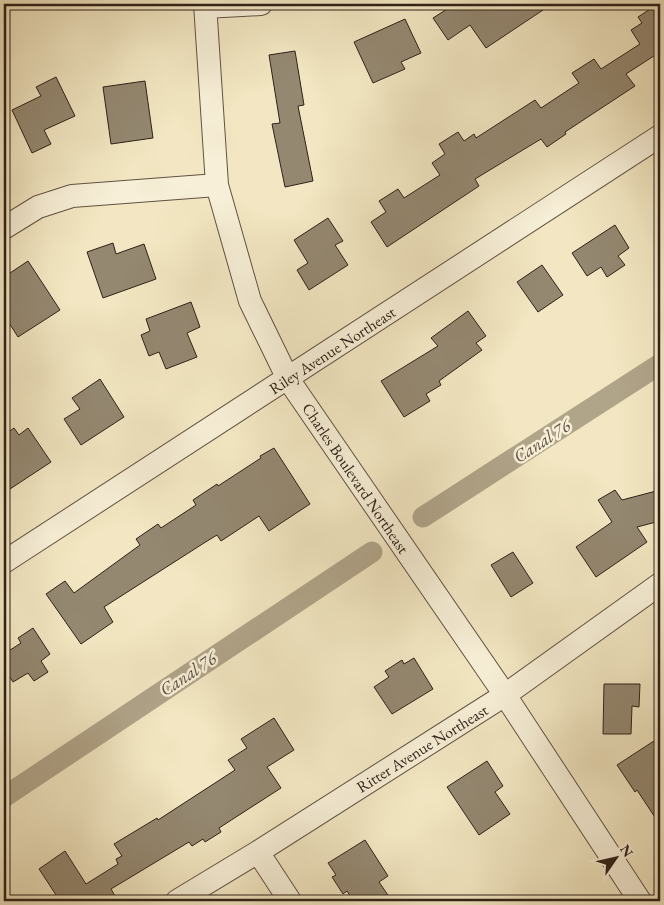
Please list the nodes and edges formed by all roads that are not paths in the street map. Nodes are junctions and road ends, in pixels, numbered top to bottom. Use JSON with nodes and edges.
{"nodes":[{"id":1,"x":261,"y":4,"type":"edge"},
{"id":2,"x":205,"y":5,"type":"edge"},
{"id":3,"x":660,"y":136,"type":"edge"},
{"id":4,"x":217,"y":186,"type":"junction"},
{"id":5,"x":4,"y":228,"type":"edge"},
{"id":6,"x":288,"y":379,"type":"junction"},
{"id":7,"x":4,"y":562,"type":"edge"},
{"id":8,"x":660,"y":584,"type":"edge"},
{"id":9,"x":504,"y":695,"type":"junction"},
{"id":10,"x":258,"y":852,"type":"junction"},
{"id":11,"x":177,"y":901,"type":"edge"},
{"id":12,"x":290,"y":901,"type":"edge"},
{"id":13,"x":640,"y":901,"type":"edge"}],
"edges":[{"from":1,"to":2,"type":"street"},
{"from":2,"to":4,"type":"street","name":"Charles Boulevard Northeast"},
{"from":3,"to":6,"type":"street","name":"Riley Avenue Northeast"},
{"from":4,"to":5,"type":"street"},
{"from":4,"to":6,"type":"street","name":"Charles Boulevard Northeast"},
{"from":6,"to":7,"type":"street","name":"Riley Avenue Northeast"},
{"from":6,"to":9,"type":"street","name":"Charles Boulevard Northeast"},
{"from":8,"to":9,"type":"street","name":"Ritter Avenue Northeast"},
{"from":9,"to":10,"type":"street","name":"Ritter Avenue Northeast"},
{"from":9,"to":13,"type":"street","name":"Charles Boulevard Northeast"},
{"from":10,"to":11,"type":"street","name":"Ritter Avenue Northeast"},
{"from":10,"to":12,"type":"street"}]}
